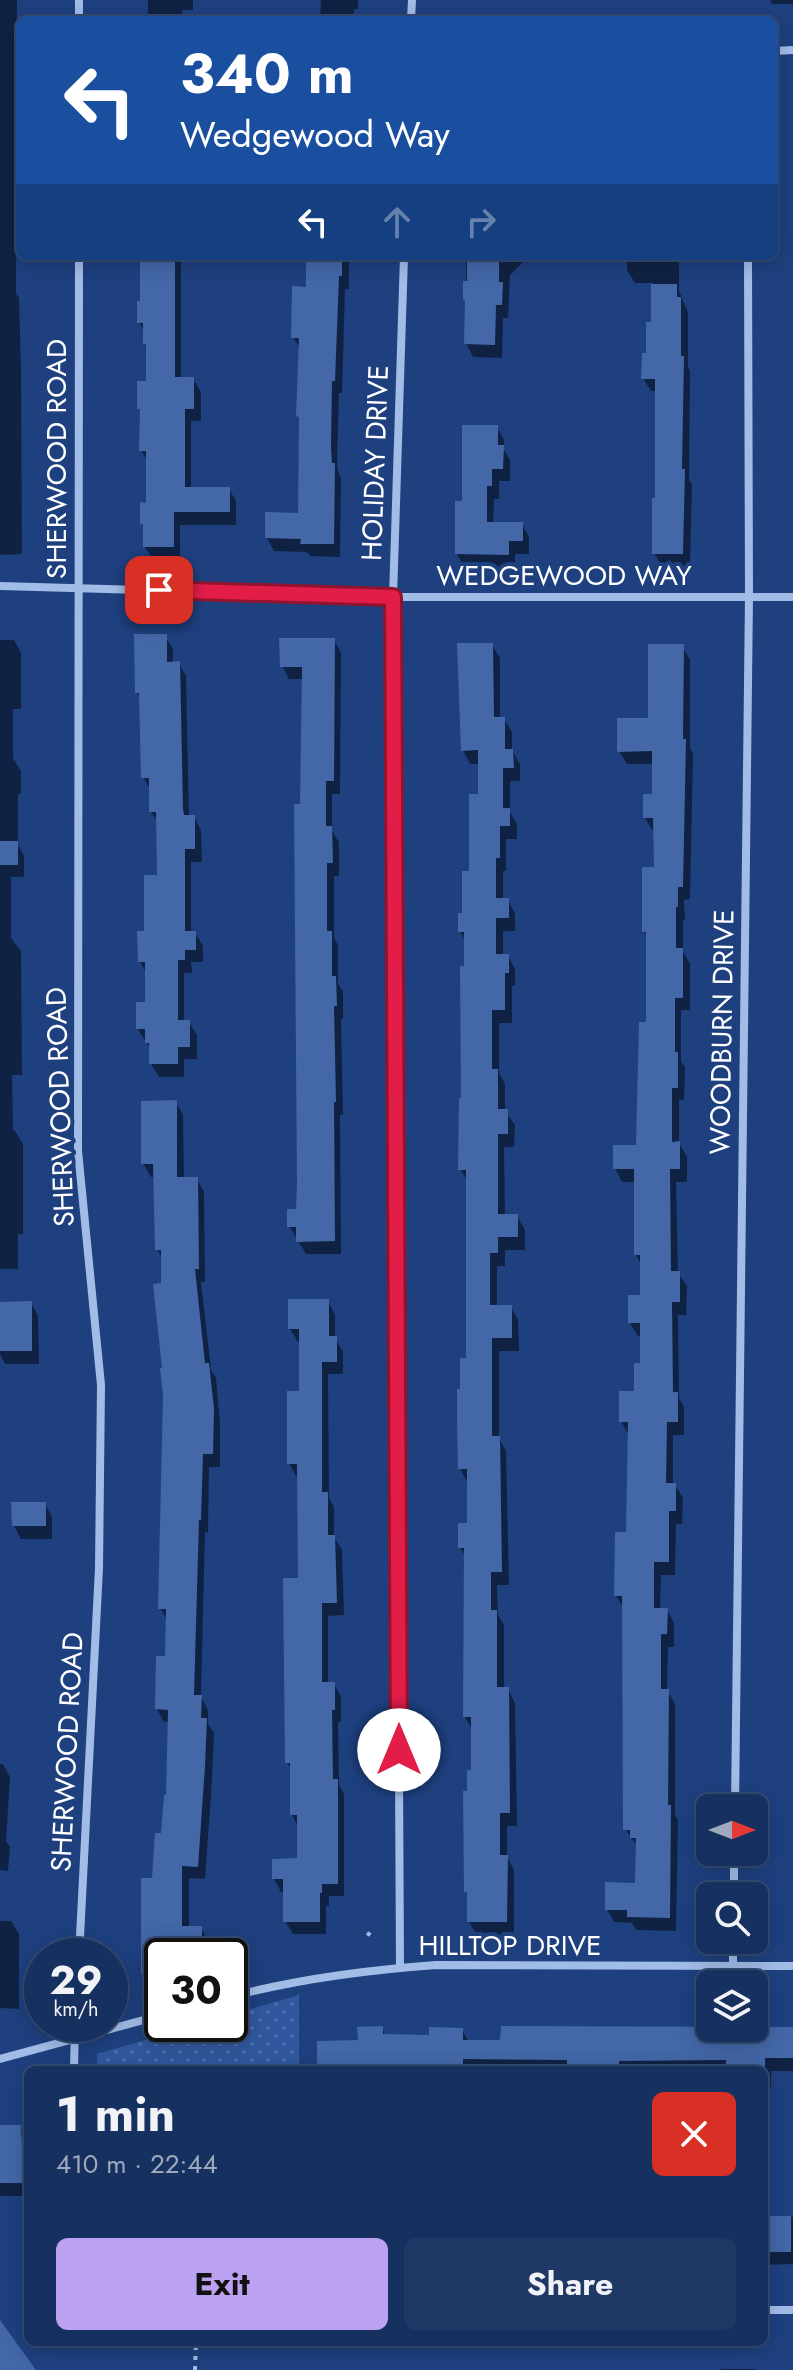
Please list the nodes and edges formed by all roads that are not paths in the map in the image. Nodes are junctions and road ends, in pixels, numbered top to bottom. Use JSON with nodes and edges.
{"nodes":[{"id":1,"x":79,"y":260,"type":"edge"},
{"id":2,"x":404,"y":260,"type":"edge"},
{"id":3,"x":748,"y":260,"type":"edge"},
{"id":4,"x":0,"y":586,"type":"edge"},
{"id":5,"x":77,"y":588,"type":"junction"},
{"id":6,"x":393,"y":597,"type":"junction"},
{"id":7,"x":749,"y":597,"type":"junction"},
{"id":8,"x":793,"y":597,"type":"edge"},
{"id":9,"x":735,"y":1794,"type":"edge"},
{"id":10,"x":80,"y":1938,"type":"edge"},
{"id":11,"x":733,"y":1954,"type":"edge"},
{"id":12,"x":733,"y":1965,"type":"junction"},
{"id":13,"x":793,"y":1966,"type":"edge"},
{"id":14,"x":400,"y":1968,"type":"junction"},
{"id":15,"x":248,"y":1992,"type":"edge"},
{"id":16,"x":64,"y":2042,"type":"edge"},
{"id":17,"x":75,"y":2042,"type":"edge"},
{"id":18,"x":0,"y":2059,"type":"edge"},
{"id":19,"x":74,"y":2066,"type":"edge"},
{"id":20,"x":768,"y":2310,"type":"edge"},
{"id":21,"x":793,"y":2310,"type":"edge"}],
"edges":[{"from":1,"to":5,"type":"street","name":"SHERWOOD ROAD"},
{"from":2,"to":6,"type":"street","name":"HOLIDAY DRIVE"},
{"from":3,"to":7,"type":"street","name":"WOODBURN DRIVE"},
{"from":4,"to":5,"type":"street","name":"WEDGEWOOD WAY"},
{"from":5,"to":6,"type":"street","name":"WEDGEWOOD WAY"},
{"from":5,"to":10,"type":"street","name":"SHERWOOD ROAD"},
{"from":6,"to":7,"type":"street","name":"WEDGEWOOD WAY"},
{"from":6,"to":14,"type":"street","name":"HOLIDAY DRIVE"},
{"from":7,"to":8,"type":"street","name":"WEDGEWOOD WAY"},
{"from":7,"to":9,"type":"street","name":"WOODBURN DRIVE"},
{"from":11,"to":12,"type":"street"},
{"from":12,"to":13,"type":"street","name":"HILLTOP DRIVE"},
{"from":12,"to":14,"type":"street","name":"HILLTOP DRIVE"},
{"from":14,"to":15,"type":"street","name":"HILLTOP DRIVE"},
{"from":16,"to":18,"type":"street"},
{"from":17,"to":19,"type":"street"},
{"from":20,"to":21,"type":"street"}]}
